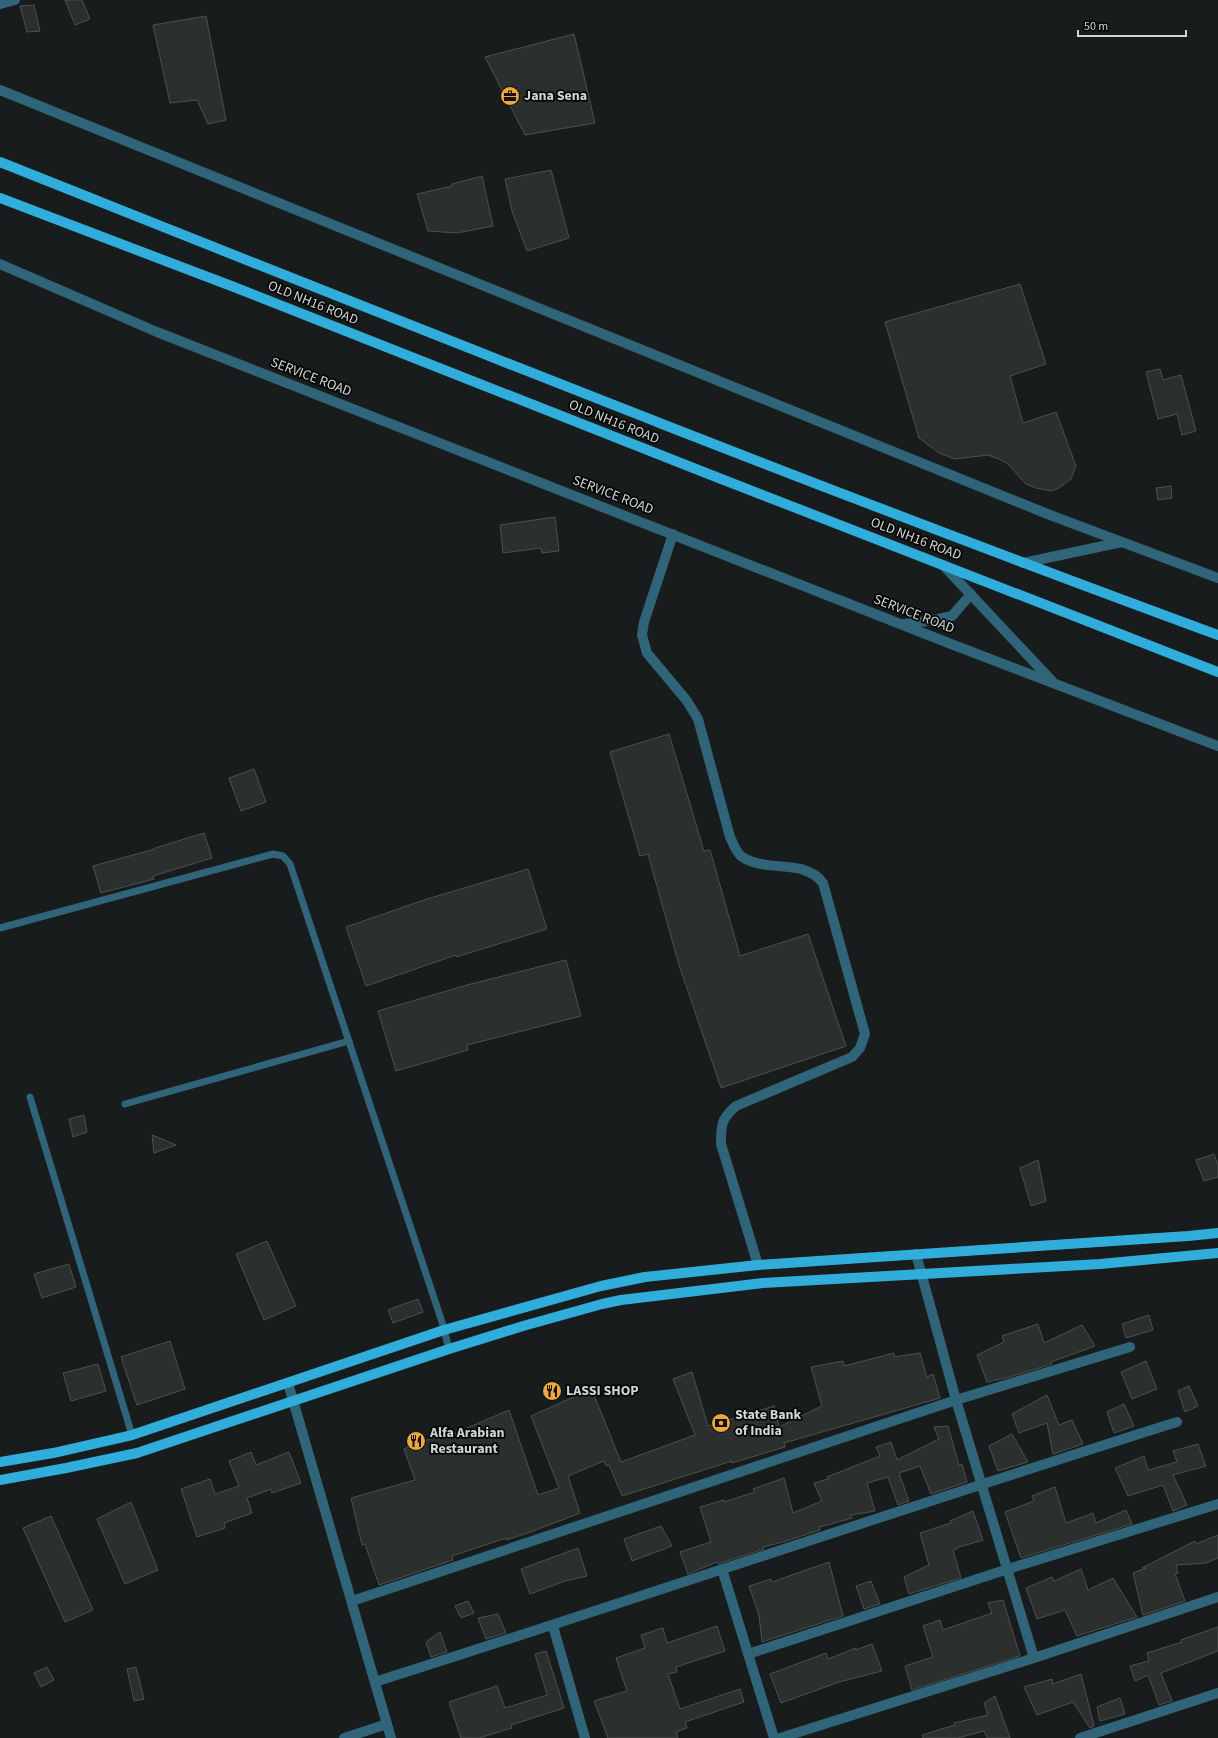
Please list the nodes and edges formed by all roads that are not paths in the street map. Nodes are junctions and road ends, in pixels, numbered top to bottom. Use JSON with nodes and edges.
{"nodes":[{"id":1,"x":15,"y":0,"type":"edge"},
{"id":2,"x":0,"y":4,"type":"edge"},
{"id":3,"x":0,"y":90,"type":"edge"},
{"id":4,"x":0,"y":162,"type":"edge"},
{"id":5,"x":0,"y":198,"type":"edge"},
{"id":6,"x":0,"y":264,"type":"edge"},
{"id":7,"x":673,"y":534,"type":"junction"},
{"id":8,"x":1122,"y":542,"type":"junction"},
{"id":9,"x":1023,"y":563,"type":"junction"},
{"id":10,"x":943,"y":565,"type":"junction"},
{"id":11,"x":1218,"y":578,"type":"edge"},
{"id":12,"x":971,"y":594,"type":"junction"},
{"id":13,"x":902,"y":624,"type":"junction"},
{"id":14,"x":1218,"y":635,"type":"edge"},
{"id":15,"x":1218,"y":672,"type":"edge"},
{"id":16,"x":1054,"y":683,"type":"junction"},
{"id":17,"x":1218,"y":746,"type":"edge"},
{"id":18,"x":0,"y":928,"type":"edge"},
{"id":19,"x":349,"y":1041,"type":"junction"},
{"id":20,"x":30,"y":1097,"type":"dead end"},
{"id":21,"x":126,"y":1104,"type":"dead end"},
{"id":22,"x":1218,"y":1233,"type":"edge"},
{"id":23,"x":1218,"y":1253,"type":"edge"},
{"id":24,"x":916,"y":1254,"type":"junction"},
{"id":25,"x":758,"y":1265,"type":"junction"},
{"id":26,"x":922,"y":1273,"type":"junction"},
{"id":27,"x":444,"y":1330,"type":"junction"},
{"id":28,"x":1130,"y":1347,"type":"dead end"},
{"id":29,"x":449,"y":1349,"type":"junction"},
{"id":30,"x":288,"y":1383,"type":"junction"},
{"id":31,"x":956,"y":1400,"type":"junction"},
{"id":32,"x":294,"y":1402,"type":"junction"},
{"id":33,"x":1177,"y":1422,"type":"dead end"},
{"id":34,"x":132,"y":1435,"type":"junction"},
{"id":35,"x":0,"y":1462,"type":"edge"},
{"id":36,"x":0,"y":1480,"type":"edge"},
{"id":37,"x":981,"y":1483,"type":"junction"},
{"id":38,"x":1218,"y":1504,"type":"edge"},
{"id":39,"x":722,"y":1569,"type":"junction"},
{"id":40,"x":1008,"y":1569,"type":"junction"},
{"id":41,"x":1218,"y":1597,"type":"edge"},
{"id":42,"x":352,"y":1601,"type":"junction"},
{"id":43,"x":553,"y":1626,"type":"junction"},
{"id":44,"x":748,"y":1654,"type":"junction"},
{"id":45,"x":1034,"y":1658,"type":"junction"},
{"id":46,"x":375,"y":1682,"type":"junction"},
{"id":47,"x":1218,"y":1693,"type":"edge"},
{"id":48,"x":387,"y":1724,"type":"junction"},
{"id":49,"x":344,"y":1738,"type":"edge"},
{"id":50,"x":391,"y":1738,"type":"edge"},
{"id":51,"x":585,"y":1738,"type":"edge"},
{"id":52,"x":774,"y":1738,"type":"edge"},
{"id":53,"x":780,"y":1738,"type":"edge"},
{"id":54,"x":1080,"y":1738,"type":"edge"}],
"edges":[{"from":1,"to":2,"type":"street"},
{"from":3,"to":8,"type":"street"},
{"from":4,"to":9,"type":"main road","name":"OLD NH16 ROAD"},
{"from":5,"to":10,"type":"main road","name":"OLD NH16 ROAD"},
{"from":6,"to":7,"type":"street","name":"SERVICE ROAD"},
{"from":7,"to":13,"type":"street","name":"SERVICE ROAD"},
{"from":7,"to":25,"type":"street"},
{"from":8,"to":9,"type":"street"},
{"from":8,"to":11,"type":"street"},
{"from":9,"to":14,"type":"main road","name":"OLD NH16 ROAD"},
{"from":10,"to":12,"type":"street"},
{"from":10,"to":15,"type":"main road","name":"OLD NH16 ROAD"},
{"from":12,"to":13,"type":"street"},
{"from":12,"to":16,"type":"street"},
{"from":13,"to":16,"type":"street","name":"SERVICE ROAD"},
{"from":16,"to":17,"type":"street","name":"SERVICE ROAD"},
{"from":18,"to":19,"type":"lane"},
{"from":19,"to":21,"type":"lane"},
{"from":19,"to":27,"type":"lane"},
{"from":20,"to":34,"type":"lane"},
{"from":22,"to":24,"type":"main road"},
{"from":23,"to":26,"type":"main road"},
{"from":24,"to":25,"type":"main road"},
{"from":24,"to":26,"type":"street"},
{"from":25,"to":27,"type":"main road"},
{"from":26,"to":29,"type":"main road"},
{"from":26,"to":31,"type":"street"},
{"from":27,"to":29,"type":"lane"},
{"from":27,"to":30,"type":"main road"},
{"from":28,"to":31,"type":"street"},
{"from":29,"to":32,"type":"main road"},
{"from":30,"to":32,"type":"street"},
{"from":30,"to":34,"type":"main road"},
{"from":31,"to":37,"type":"street"},
{"from":31,"to":42,"type":"street"},
{"from":32,"to":36,"type":"main road"},
{"from":32,"to":42,"type":"street"},
{"from":33,"to":37,"type":"street"},
{"from":34,"to":35,"type":"main road"},
{"from":37,"to":39,"type":"street"},
{"from":37,"to":40,"type":"street"},
{"from":38,"to":40,"type":"street"},
{"from":39,"to":43,"type":"street"},
{"from":39,"to":44,"type":"street"},
{"from":40,"to":44,"type":"street"},
{"from":40,"to":45,"type":"street"},
{"from":41,"to":45,"type":"street"},
{"from":42,"to":46,"type":"street"},
{"from":43,"to":46,"type":"street"},
{"from":43,"to":51,"type":"street"},
{"from":44,"to":52,"type":"street"},
{"from":45,"to":53,"type":"street"},
{"from":46,"to":48,"type":"street"},
{"from":47,"to":54,"type":"street"},
{"from":48,"to":49,"type":"street"},
{"from":48,"to":50,"type":"street"}]}
